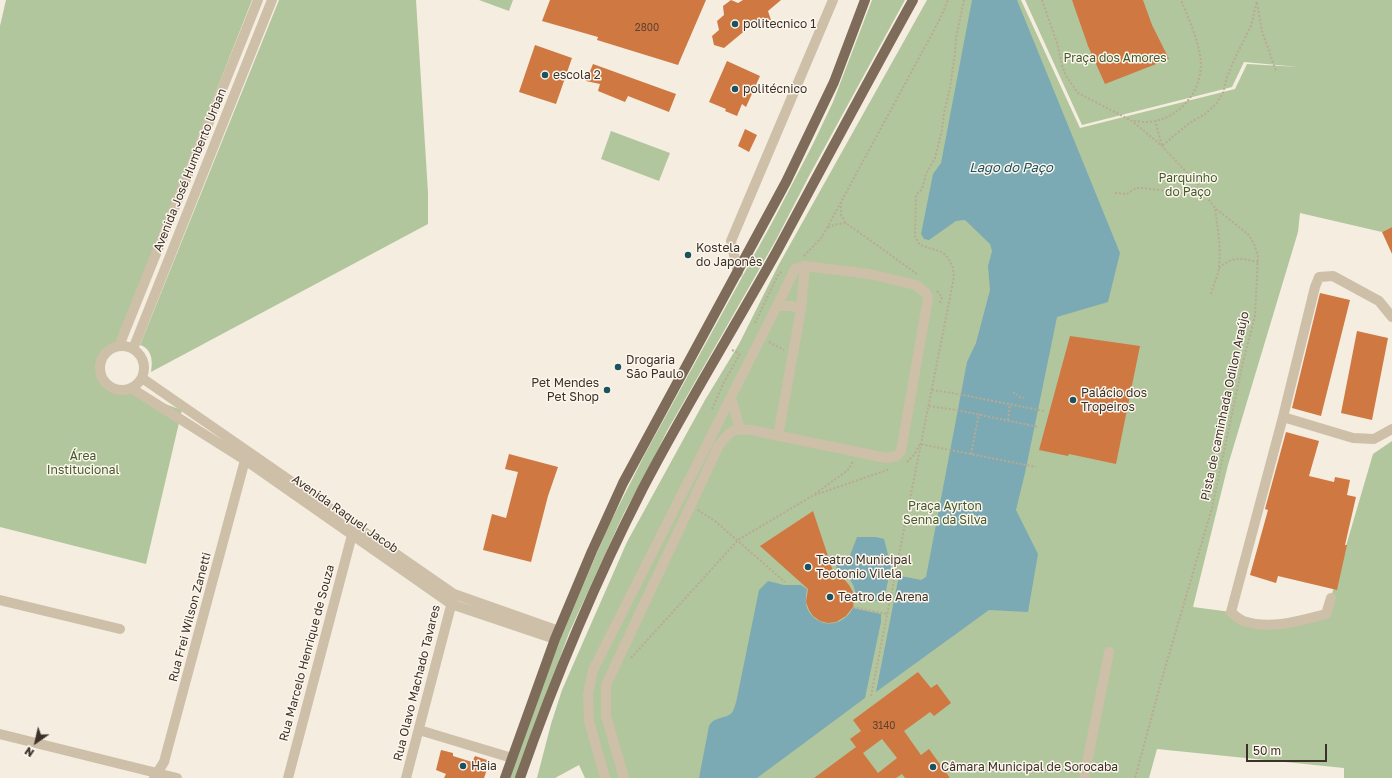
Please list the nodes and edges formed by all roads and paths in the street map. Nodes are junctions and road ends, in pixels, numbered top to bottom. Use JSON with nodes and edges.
{"nodes":[{"id":1,"x":258,"y":0,"type":"edge"},
{"id":2,"x":272,"y":0,"type":"edge"},
{"id":3,"x":833,"y":0,"type":"edge"},
{"id":4,"x":865,"y":0,"type":"edge"},
{"id":5,"x":913,"y":0,"type":"edge"},
{"id":6,"x":1042,"y":0,"type":"edge"},
{"id":7,"x":1181,"y":0,"type":"edge"},
{"id":8,"x":1257,"y":1,"type":"edge"},
{"id":9,"x":1276,"y":71,"type":"dead end"},
{"id":10,"x":1155,"y":120,"type":"junction"},
{"id":11,"x":1132,"y":121,"type":"junction"},
{"id":12,"x":1162,"y":146,"type":"junction"},
{"id":13,"x":1115,"y":193,"type":"dead end"},
{"id":14,"x":1207,"y":196,"type":"junction"},
{"id":15,"x":841,"y":201,"type":"dead end"},
{"id":16,"x":1215,"y":208,"type":"junction"},
{"id":17,"x":846,"y":224,"type":"junction"},
{"id":18,"x":827,"y":228,"type":"dead end"},
{"id":19,"x":1258,"y":262,"type":"junction"},
{"id":20,"x":804,"y":266,"type":"junction"},
{"id":21,"x":1218,"y":269,"type":"junction"},
{"id":22,"x":738,"y":272,"type":"junction"},
{"id":23,"x":921,"y":278,"type":"dead end"},
{"id":24,"x":934,"y":287,"type":"dead end"},
{"id":25,"x":1211,"y":294,"type":"dead end"},
{"id":26,"x":927,"y":302,"type":"junction"},
{"id":27,"x":777,"y":306,"type":"junction"},
{"id":28,"x":800,"y":309,"type":"junction"},
{"id":29,"x":1392,"y":317,"type":"edge"},
{"id":30,"x":761,"y":338,"type":"junction"},
{"id":31,"x":723,"y":345,"type":"junction"},
{"id":32,"x":119,"y":346,"type":"junction"},
{"id":33,"x":133,"y":349,"type":"junction"},
{"id":34,"x":793,"y":354,"type":"junction"},
{"id":35,"x":750,"y":360,"type":"junction"},
{"id":36,"x":142,"y":378,"type":"junction"},
{"id":37,"x":132,"y":388,"type":"junction"},
{"id":38,"x":932,"y":390,"type":"dead end"},
{"id":39,"x":1013,"y":392,"type":"dead end"},
{"id":40,"x":731,"y":398,"type":"junction"},
{"id":41,"x":1024,"y":398,"type":"dead end"},
{"id":42,"x":1010,"y":404,"type":"junction"},
{"id":43,"x":929,"y":406,"type":"dead end"},
{"id":44,"x":1044,"y":411,"type":"dead end"},
{"id":45,"x":978,"y":414,"type":"junction"},
{"id":46,"x":1282,"y":417,"type":"junction"},
{"id":47,"x":1008,"y":420,"type":"junction"},
{"id":48,"x":1038,"y":427,"type":"dead end"},
{"id":49,"x":1392,"y":429,"type":"edge"},
{"id":50,"x":735,"y":430,"type":"junction"},
{"id":51,"x":778,"y":436,"type":"junction"},
{"id":52,"x":858,"y":452,"type":"junction"},
{"id":53,"x":971,"y":454,"type":"junction"},
{"id":54,"x":245,"y":460,"type":"junction"},
{"id":55,"x":905,"y":464,"type":"dead end"},
{"id":56,"x":894,"y":467,"type":"dead end"},
{"id":57,"x":1036,"y":467,"type":"dead end"},
{"id":58,"x":812,"y":496,"type":"junction"},
{"id":59,"x":690,"y":506,"type":"junction"},
{"id":60,"x":352,"y":535,"type":"junction"},
{"id":61,"x":738,"y":540,"type":"junction"},
{"id":62,"x":894,"y":576,"type":"dead end"},
{"id":63,"x":785,"y":582,"type":"dead end"},
{"id":64,"x":1331,"y":598,"type":"dead end"},
{"id":65,"x":452,"y":599,"type":"junction"},
{"id":66,"x":0,"y":600,"type":"edge"},
{"id":67,"x":853,"y":607,"type":"dead end"},
{"id":68,"x":887,"y":614,"type":"junction"},
{"id":69,"x":120,"y":630,"type":"dead end"},
{"id":70,"x":557,"y":635,"type":"junction"},
{"id":71,"x":1109,"y":652,"type":"dead end"},
{"id":72,"x":627,"y":662,"type":"dead end"},
{"id":73,"x":871,"y":696,"type":"dead end"},
{"id":74,"x":419,"y":730,"type":"junction"},
{"id":75,"x":0,"y":734,"type":"edge"},
{"id":76,"x":512,"y":758,"type":"junction"},
{"id":77,"x":156,"y":776,"type":"edge"},
{"id":78,"x":177,"y":778,"type":"edge"},
{"id":79,"x":288,"y":778,"type":"edge"},
{"id":80,"x":406,"y":778,"type":"edge"},
{"id":81,"x":505,"y":778,"type":"edge"},
{"id":82,"x":520,"y":778,"type":"edge"},
{"id":83,"x":605,"y":778,"type":"edge"},
{"id":84,"x":624,"y":778,"type":"edge"},
{"id":85,"x":1084,"y":778,"type":"edge"},
{"id":86,"x":1135,"y":778,"type":"edge"}],
"edges":[{"from":1,"to":32,"type":"street","name":"Avenida José Humberto Urban"},
{"from":2,"to":33,"type":"street","name":"Avenida José Humberto Urban"},
{"from":3,"to":22,"type":"street"},
{"from":4,"to":22,"type":"main road"},
{"from":5,"to":31,"type":"main road"},
{"from":6,"to":11,"type":"path","name":"Pista de caminhada Odilon Araújo"},
{"from":7,"to":10,"type":"path"},
{"from":8,"to":9,"type":"path"},
{"from":8,"to":12,"type":"path"},
{"from":10,"to":11,"type":"path"},
{"from":10,"to":12,"type":"path"},
{"from":11,"to":12,"type":"path","name":"Pista de caminhada Odilon Araújo"},
{"from":12,"to":14,"type":"path","name":"Pista de caminhada Odilon Araújo"},
{"from":13,"to":14,"type":"path"},
{"from":14,"to":16,"type":"path","name":"Pista de caminhada Odilon Araújo"},
{"from":15,"to":17,"type":"path"},
{"from":16,"to":19,"type":"path","name":"Pista de caminhada Odilon Araújo"},
{"from":16,"to":21,"type":"path"},
{"from":17,"to":18,"type":"path"},
{"from":17,"to":23,"type":"path"},
{"from":19,"to":21,"type":"path"},
{"from":19,"to":86,"type":"path","name":"Pista de caminhada Odilon Araújo"},
{"from":20,"to":26,"type":"street"},
{"from":20,"to":27,"type":"street"},
{"from":20,"to":28,"type":"street"},
{"from":21,"to":25,"type":"path"},
{"from":22,"to":70,"type":"main road"},
{"from":24,"to":26,"type":"path"},
{"from":26,"to":52,"type":"street"},
{"from":27,"to":28,"type":"street"},
{"from":27,"to":30,"type":"street"},
{"from":28,"to":34,"type":"street"},
{"from":29,"to":46,"type":"street"},
{"from":30,"to":34,"type":"path"},
{"from":30,"to":35,"type":"street"},
{"from":31,"to":35,"type":"path"},
{"from":31,"to":82,"type":"main road"},
{"from":32,"to":33,"type":"street"},
{"from":32,"to":37,"type":"street","name":"Avenida Raquel Jacob"},
{"from":33,"to":36,"type":"street"},
{"from":34,"to":51,"type":"street"},
{"from":35,"to":40,"type":"street"},
{"from":36,"to":37,"type":"street"},
{"from":36,"to":65,"type":"street","name":"Avenida Raquel Jacob"},
{"from":37,"to":54,"type":"street","name":"Avenida Raquel Jacob"},
{"from":38,"to":42,"type":"path"},
{"from":39,"to":41,"type":"path"},
{"from":40,"to":50,"type":"street"},
{"from":40,"to":83,"type":"street"},
{"from":42,"to":44,"type":"path"},
{"from":42,"to":47,"type":"path"},
{"from":43,"to":45,"type":"path"},
{"from":45,"to":47,"type":"path"},
{"from":45,"to":53,"type":"path"},
{"from":46,"to":49,"type":"street"},
{"from":46,"to":64,"type":"street"},
{"from":47,"to":48,"type":"path"},
{"from":50,"to":51,"type":"street"},
{"from":50,"to":59,"type":"street"},
{"from":51,"to":52,"type":"street"},
{"from":52,"to":58,"type":"path"},
{"from":53,"to":55,"type":"path"},
{"from":53,"to":57,"type":"path"},
{"from":54,"to":60,"type":"street","name":"Avenida Raquel Jacob"},
{"from":54,"to":77,"type":"street","name":"Rua Frei Wilson Zanetti"},
{"from":56,"to":58,"type":"path"},
{"from":58,"to":61,"type":"path"},
{"from":59,"to":61,"type":"path"},
{"from":59,"to":84,"type":"street"},
{"from":60,"to":65,"type":"street","name":"Avenida Raquel Jacob"},
{"from":60,"to":79,"type":"street","name":"Rua Marcelo Henrique de Souza"},
{"from":61,"to":63,"type":"path"},
{"from":61,"to":72,"type":"path"},
{"from":62,"to":68,"type":"path"},
{"from":65,"to":70,"type":"street","name":"Avenida Raquel Jacob"},
{"from":65,"to":74,"type":"street","name":"Rua Olavo Machado Tavares"},
{"from":66,"to":69,"type":"street"},
{"from":67,"to":68,"type":"path"},
{"from":68,"to":73,"type":"path"},
{"from":70,"to":76,"type":"main road"},
{"from":71,"to":85,"type":"street"},
{"from":74,"to":76,"type":"street"},
{"from":74,"to":80,"type":"street","name":"Rua Olavo Machado Tavares"},
{"from":75,"to":77,"type":"street"},
{"from":76,"to":81,"type":"main road"},
{"from":77,"to":78,"type":"street"}]}
